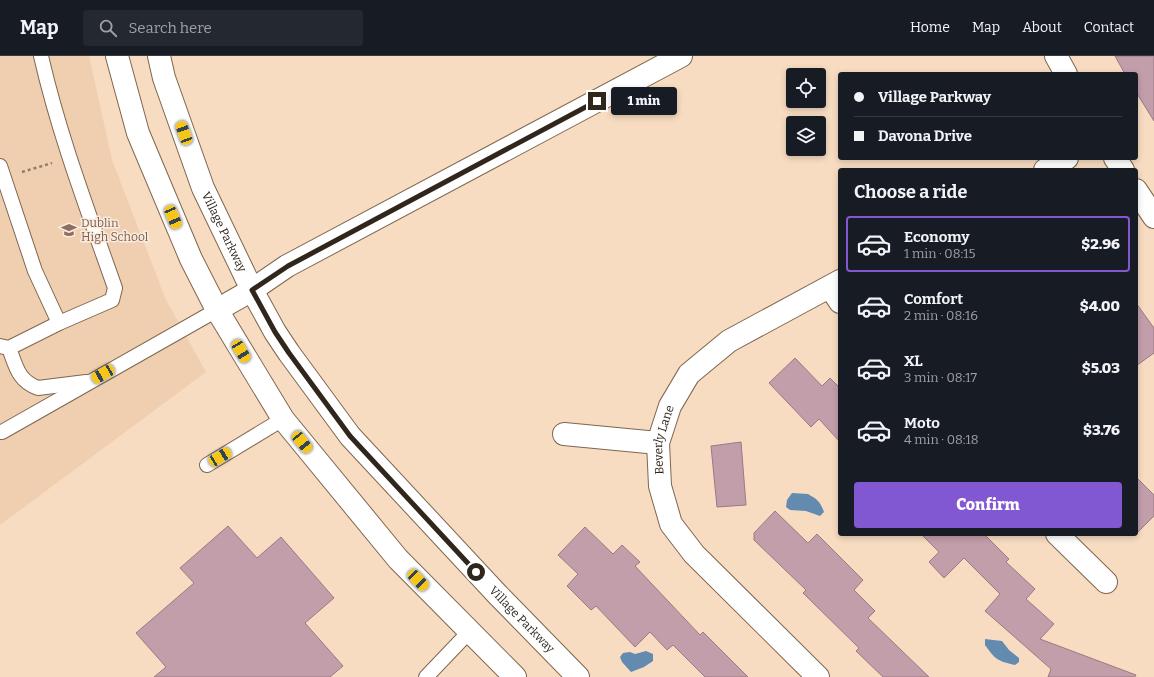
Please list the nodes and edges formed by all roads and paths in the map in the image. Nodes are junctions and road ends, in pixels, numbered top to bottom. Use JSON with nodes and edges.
{"nodes":[{"id":1,"x":40,"y":56,"type":"edge"},
{"id":2,"x":117,"y":56,"type":"edge"},
{"id":3,"x":159,"y":56,"type":"edge"},
{"id":4,"x":681,"y":56,"type":"edge"},
{"id":5,"x":1056,"y":56,"type":"edge"},
{"id":6,"x":1065,"y":72,"type":"edge"},
{"id":7,"x":69,"y":157,"type":"junction"},
{"id":8,"x":1063,"y":160,"type":"edge"},
{"id":9,"x":1049,"y":168,"type":"edge"},
{"id":10,"x":2,"y":172,"type":"edge"},
{"id":11,"x":1138,"y":193,"type":"edge"},
{"id":12,"x":1154,"y":218,"type":"edge"},
{"id":13,"x":252,"y":290,"type":"junction"},
{"id":14,"x":837,"y":290,"type":"edge"},
{"id":15,"x":216,"y":310,"type":"junction"},
{"id":16,"x":59,"y":323,"type":"junction"},
{"id":17,"x":4,"y":347,"type":"edge"},
{"id":18,"x":90,"y":381,"type":"junction"},
{"id":19,"x":283,"y":419,"type":"junction"},
{"id":20,"x":0,"y":432,"type":"edge"},
{"id":21,"x":564,"y":434,"type":"dead end"},
{"id":22,"x":658,"y":443,"type":"junction"},
{"id":23,"x":207,"y":465,"type":"dead end"},
{"id":24,"x":1058,"y":536,"type":"edge"},
{"id":25,"x":1106,"y":582,"type":"dead end"},
{"id":26,"x":469,"y":632,"type":"junction"},
{"id":27,"x":426,"y":677,"type":"edge"},
{"id":28,"x":515,"y":677,"type":"edge"},
{"id":29,"x":578,"y":677,"type":"edge"},
{"id":30,"x":818,"y":677,"type":"edge"}],
"edges":[{"from":1,"to":7,"type":"lane"},
{"from":2,"to":15,"type":"street"},
{"from":3,"to":13,"type":"street","name":"Village Parkway"},
{"from":4,"to":13,"type":"street"},
{"from":5,"to":6,"type":"street"},
{"from":7,"to":10,"type":"path"},
{"from":7,"to":16,"type":"lane"},
{"from":8,"to":9,"type":"street"},
{"from":10,"to":16,"type":"lane"},
{"from":11,"to":12,"type":"street"},
{"from":13,"to":15,"type":"street"},
{"from":13,"to":29,"type":"street","name":"Village Parkway"},
{"from":14,"to":22,"type":"street","name":"Beverly Lane"},
{"from":15,"to":18,"type":"lane"},
{"from":15,"to":19,"type":"street"},
{"from":16,"to":17,"type":"lane"},
{"from":17,"to":18,"type":"lane"},
{"from":18,"to":20,"type":"lane"},
{"from":19,"to":23,"type":"lane"},
{"from":19,"to":26,"type":"street"},
{"from":21,"to":22,"type":"street"},
{"from":22,"to":30,"type":"street","name":"Beverly Lane"},
{"from":24,"to":25,"type":"street"},
{"from":26,"to":27,"type":"lane"},
{"from":26,"to":28,"type":"street"}]}
